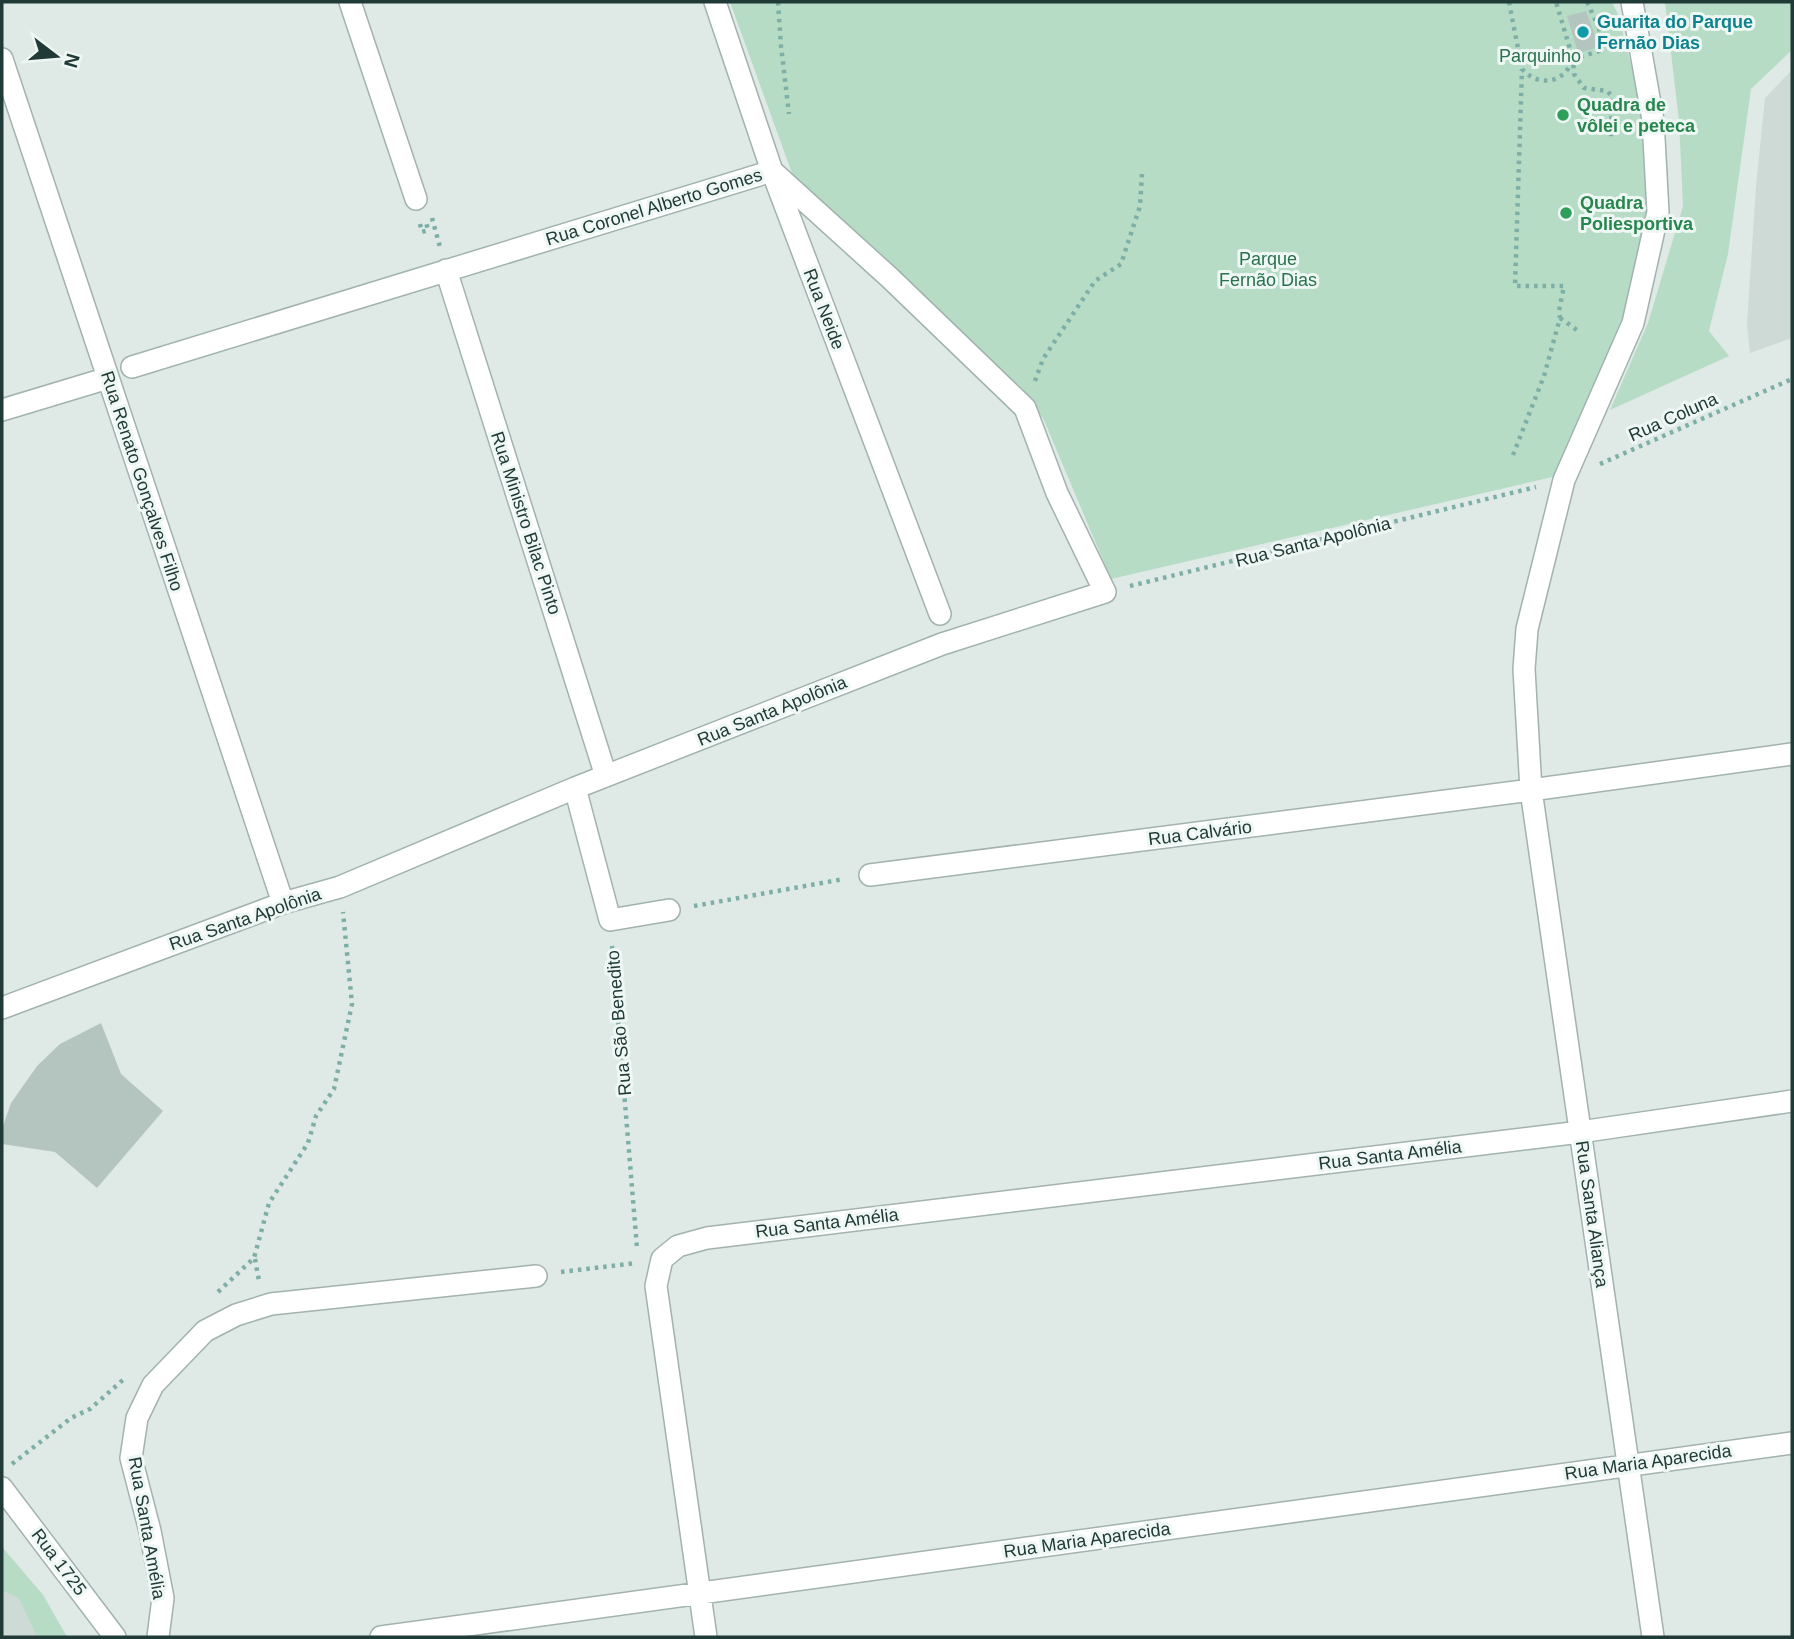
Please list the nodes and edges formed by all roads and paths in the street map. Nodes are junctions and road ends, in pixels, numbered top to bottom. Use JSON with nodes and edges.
{"nodes":[{"id":1,"x":349,"y":2,"type":"edge"},
{"id":2,"x":715,"y":2,"type":"edge"},
{"id":3,"x":778,"y":2,"type":"edge"},
{"id":4,"x":1509,"y":2,"type":"edge"},
{"id":5,"x":1556,"y":2,"type":"edge"},
{"id":6,"x":1632,"y":2,"type":"edge"},
{"id":7,"x":1599,"y":28,"type":"dead end"},
{"id":8,"x":2,"y":59,"type":"edge"},
{"id":9,"x":1573,"y":59,"type":"junction"},
{"id":10,"x":1522,"y":69,"type":"junction"},
{"id":11,"x":789,"y":114,"type":"dead end"},
{"id":12,"x":1611,"y":140,"type":"dead end"},
{"id":13,"x":772,"y":171,"type":"junction"},
{"id":14,"x":1142,"y":174,"type":"dead end"},
{"id":15,"x":416,"y":198,"type":"joint"},
{"id":16,"x":446,"y":270,"type":"junction"},
{"id":17,"x":1560,"y":318,"type":"junction"},
{"id":18,"x":1577,"y":330,"type":"dead end"},
{"id":19,"x":132,"y":367,"type":"dead end"},
{"id":20,"x":108,"y":377,"type":"junction"},
{"id":21,"x":1792,"y":379,"type":"edge"},
{"id":22,"x":1025,"y":408,"type":"junction"},
{"id":23,"x":2,"y":410,"type":"edge"},
{"id":24,"x":1513,"y":455,"type":"dead end"},
{"id":25,"x":1564,"y":480,"type":"junction"},
{"id":26,"x":1105,"y":592,"type":"junction"},
{"id":27,"x":940,"y":614,"type":"dead end"},
{"id":28,"x":1792,"y":754,"type":"edge"},
{"id":29,"x":606,"y":776,"type":"junction"},
{"id":30,"x":575,"y":788,"type":"junction"},
{"id":31,"x":1531,"y":790,"type":"junction"},
{"id":32,"x":870,"y":875,"type":"joint"},
{"id":33,"x":340,"y":887,"type":"junction"},
{"id":34,"x":283,"y":903,"type":"junction"},
{"id":35,"x":669,"y":910,"type":"joint"},
{"id":36,"x":610,"y":920,"type":"junction"},
{"id":37,"x":2,"y":1008,"type":"edge"},
{"id":38,"x":1792,"y":1101,"type":"edge"},
{"id":39,"x":1580,"y":1132,"type":"junction"},
{"id":40,"x":662,"y":1259,"type":"junction"},
{"id":41,"x":639,"y":1262,"type":"junction"},
{"id":42,"x":536,"y":1276,"type":"joint"},
{"id":43,"x":214,"y":1296,"type":"dead end"},
{"id":44,"x":131,"y":1371,"type":"dead end"},
{"id":45,"x":1792,"y":1443,"type":"edge"},
{"id":46,"x":1628,"y":1465,"type":"junction"},
{"id":47,"x":2,"y":1471,"type":"edge"},
{"id":48,"x":2,"y":1488,"type":"edge"},
{"id":49,"x":699,"y":1594,"type":"junction"},
{"id":50,"x":115,"y":1637,"type":"edge"},
{"id":51,"x":158,"y":1637,"type":"edge"},
{"id":52,"x":381,"y":1637,"type":"edge"},
{"id":53,"x":706,"y":1637,"type":"edge"},
{"id":54,"x":1653,"y":1637,"type":"edge"}],
"edges":[{"from":1,"to":15,"type":"street"},
{"from":2,"to":13,"type":"street","name":"Rua Neide"},
{"from":3,"to":11,"type":"path"},
{"from":4,"to":10,"type":"path"},
{"from":5,"to":9,"type":"path"},
{"from":6,"to":25,"type":"street","name":"Rua Santa Aliança"},
{"from":7,"to":9,"type":"path"},
{"from":8,"to":20,"type":"street","name":"Rua Renato Gonçalves Filho"},
{"from":9,"to":10,"type":"path"},
{"from":9,"to":12,"type":"path"},
{"from":10,"to":17,"type":"path"},
{"from":13,"to":16,"type":"street","name":"Rua Coronel Alberto Gomes"},
{"from":13,"to":22,"type":"street","name":"Rua Coronel Alberto Gomes"},
{"from":13,"to":27,"type":"street","name":"Rua Neide"},
{"from":14,"to":22,"type":"path"},
{"from":15,"to":16,"type":"path"},
{"from":16,"to":19,"type":"street","name":"Rua Coronel Alberto Gomes"},
{"from":16,"to":29,"type":"street","name":"Rua Ministro Bilac Pinto"},
{"from":17,"to":18,"type":"path"},
{"from":17,"to":24,"type":"path"},
{"from":20,"to":23,"type":"street"},
{"from":20,"to":34,"type":"street","name":"Rua Renato Gonçalves Filho"},
{"from":21,"to":25,"type":"path","name":"Rua Coluna"},
{"from":22,"to":26,"type":"street","name":"Rua Coronel Alberto Gomes"},
{"from":25,"to":26,"type":"path","name":"Rua Santa Apolônia"},
{"from":25,"to":31,"type":"street","name":"Rua Santa Aliança"},
{"from":26,"to":29,"type":"street","name":"Rua Santa Apolônia"},
{"from":28,"to":31,"type":"street","name":"Rua Calvário"},
{"from":29,"to":30,"type":"street","name":"Rua Santa Apolônia"},
{"from":30,"to":33,"type":"street","name":"Rua Santa Apolônia"},
{"from":30,"to":36,"type":"street"},
{"from":31,"to":32,"type":"street","name":"Rua Calvário"},
{"from":31,"to":39,"type":"street","name":"Rua Santa Aliança"},
{"from":32,"to":35,"type":"path"},
{"from":33,"to":34,"type":"street","name":"Rua Santa Apolônia"},
{"from":33,"to":43,"type":"path"},
{"from":34,"to":37,"type":"street","name":"Rua Santa Apolônia"},
{"from":35,"to":36,"type":"street"},
{"from":36,"to":41,"type":"path","name":"Rua São Benedito"},
{"from":38,"to":39,"type":"street","name":"Rua Santa Amélia"},
{"from":39,"to":40,"type":"street","name":"Rua Santa Amélia"},
{"from":39,"to":46,"type":"street","name":"Rua Santa Aliança"},
{"from":40,"to":41,"type":"path"},
{"from":40,"to":49,"type":"street"},
{"from":41,"to":42,"type":"path"},
{"from":42,"to":51,"type":"street","name":"Rua Santa Amélia"},
{"from":44,"to":47,"type":"path"},
{"from":45,"to":46,"type":"street","name":"Rua Maria Aparecida"},
{"from":46,"to":49,"type":"street","name":"Rua Maria Aparecida"},
{"from":46,"to":54,"type":"street","name":"Rua Santa Aliança"},
{"from":48,"to":50,"type":"street","name":"Rua 1725"},
{"from":49,"to":52,"type":"street","name":"Rua Maria Aparecida"},
{"from":49,"to":53,"type":"street"}]}
